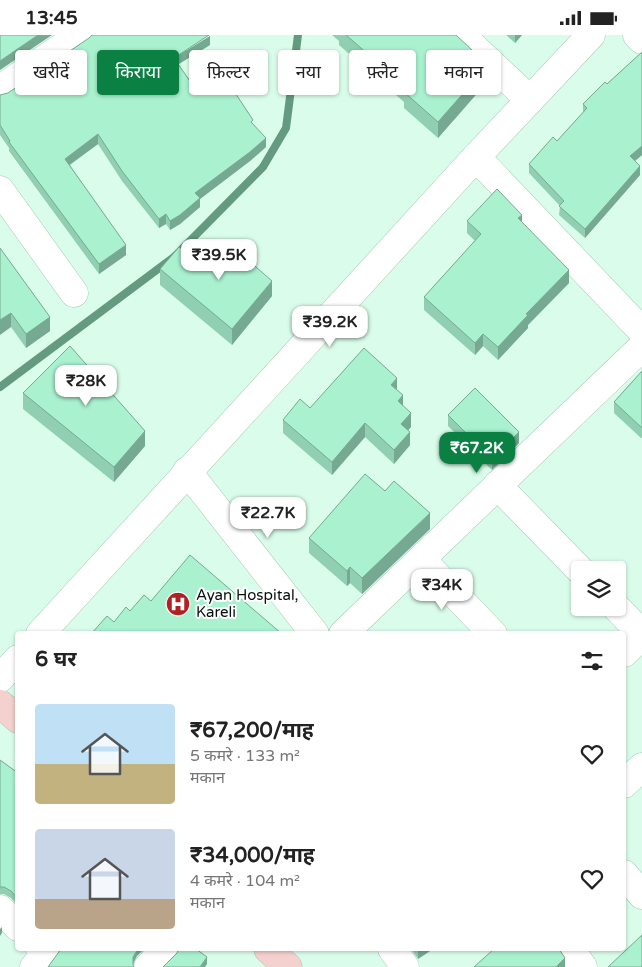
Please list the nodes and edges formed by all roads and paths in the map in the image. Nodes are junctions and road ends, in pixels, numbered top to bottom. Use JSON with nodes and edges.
{"nodes":[{"id":1,"x":80,"y":35,"type":"edge"},
{"id":2,"x":461,"y":35,"type":"edge"},
{"id":3,"x":591,"y":35,"type":"edge"},
{"id":4,"x":637,"y":35,"type":"edge"},
{"id":5,"x":642,"y":40,"type":"edge"},
{"id":6,"x":0,"y":89,"type":"edge"},
{"id":7,"x":530,"y":100,"type":"junction"},
{"id":8,"x":476,"y":157,"type":"junction"},
{"id":9,"x":0,"y":190,"type":"edge"},
{"id":10,"x":74,"y":293,"type":"dead end"},
{"id":11,"x":642,"y":331,"type":"edge"},
{"id":12,"x":642,"y":347,"type":"edge"},
{"id":13,"x":187,"y":471,"type":"junction"},
{"id":14,"x":497,"y":485,"type":"junction"},
{"id":15,"x":420,"y":559,"type":"junction"},
{"id":16,"x":571,"y":561,"type":"edge"},
{"id":17,"x":624,"y":616,"type":"edge"},
{"id":18,"x":43,"y":631,"type":"edge"},
{"id":19,"x":313,"y":631,"type":"edge"},
{"id":20,"x":346,"y":631,"type":"edge"},
{"id":21,"x":490,"y":631,"type":"edge"},
{"id":22,"x":642,"y":635,"type":"edge"},
{"id":23,"x":626,"y":651,"type":"edge"},
{"id":24,"x":15,"y":662,"type":"edge"},
{"id":25,"x":0,"y":678,"type":"edge"},
{"id":26,"x":0,"y":704,"type":"edge"},
{"id":27,"x":15,"y":716,"type":"edge"},
{"id":28,"x":642,"y":767,"type":"edge"},
{"id":29,"x":626,"y":782,"type":"edge"},
{"id":30,"x":626,"y":876,"type":"edge"},
{"id":31,"x":642,"y":895,"type":"edge"},
{"id":32,"x":0,"y":909,"type":"edge"},
{"id":33,"x":15,"y":924,"type":"edge"},
{"id":34,"x":42,"y":951,"type":"edge"},
{"id":35,"x":163,"y":951,"type":"edge"},
{"id":36,"x":270,"y":951,"type":"edge"},
{"id":37,"x":393,"y":951,"type":"edge"},
{"id":38,"x":571,"y":951,"type":"edge"},
{"id":39,"x":34,"y":967,"type":"edge"},
{"id":40,"x":148,"y":967,"type":"edge"},
{"id":41,"x":288,"y":967,"type":"edge"},
{"id":42,"x":405,"y":967,"type":"edge"},
{"id":43,"x":583,"y":967,"type":"edge"}],
"edges":[{"from":1,"to":6,"type":"street"},
{"from":2,"to":7,"type":"street"},
{"from":3,"to":7,"type":"street"},
{"from":4,"to":5,"type":"street"},
{"from":7,"to":8,"type":"street"},
{"from":8,"to":11,"type":"street"},
{"from":8,"to":13,"type":"street"},
{"from":9,"to":10,"type":"street"},
{"from":12,"to":14,"type":"street"},
{"from":13,"to":18,"type":"street"},
{"from":13,"to":19,"type":"street"},
{"from":14,"to":15,"type":"street"},
{"from":14,"to":16,"type":"street"},
{"from":15,"to":20,"type":"street"},
{"from":15,"to":21,"type":"street"},
{"from":17,"to":22,"type":"street"},
{"from":22,"to":23,"type":"street"},
{"from":24,"to":25,"type":"street"},
{"from":26,"to":27,"type":"main road"},
{"from":28,"to":29,"type":"street"},
{"from":30,"to":31,"type":"street"},
{"from":32,"to":33,"type":"street"},
{"from":34,"to":39,"type":"street"},
{"from":35,"to":40,"type":"street"},
{"from":36,"to":41,"type":"main road"},
{"from":37,"to":42,"type":"street"},
{"from":38,"to":43,"type":"street"}]}
